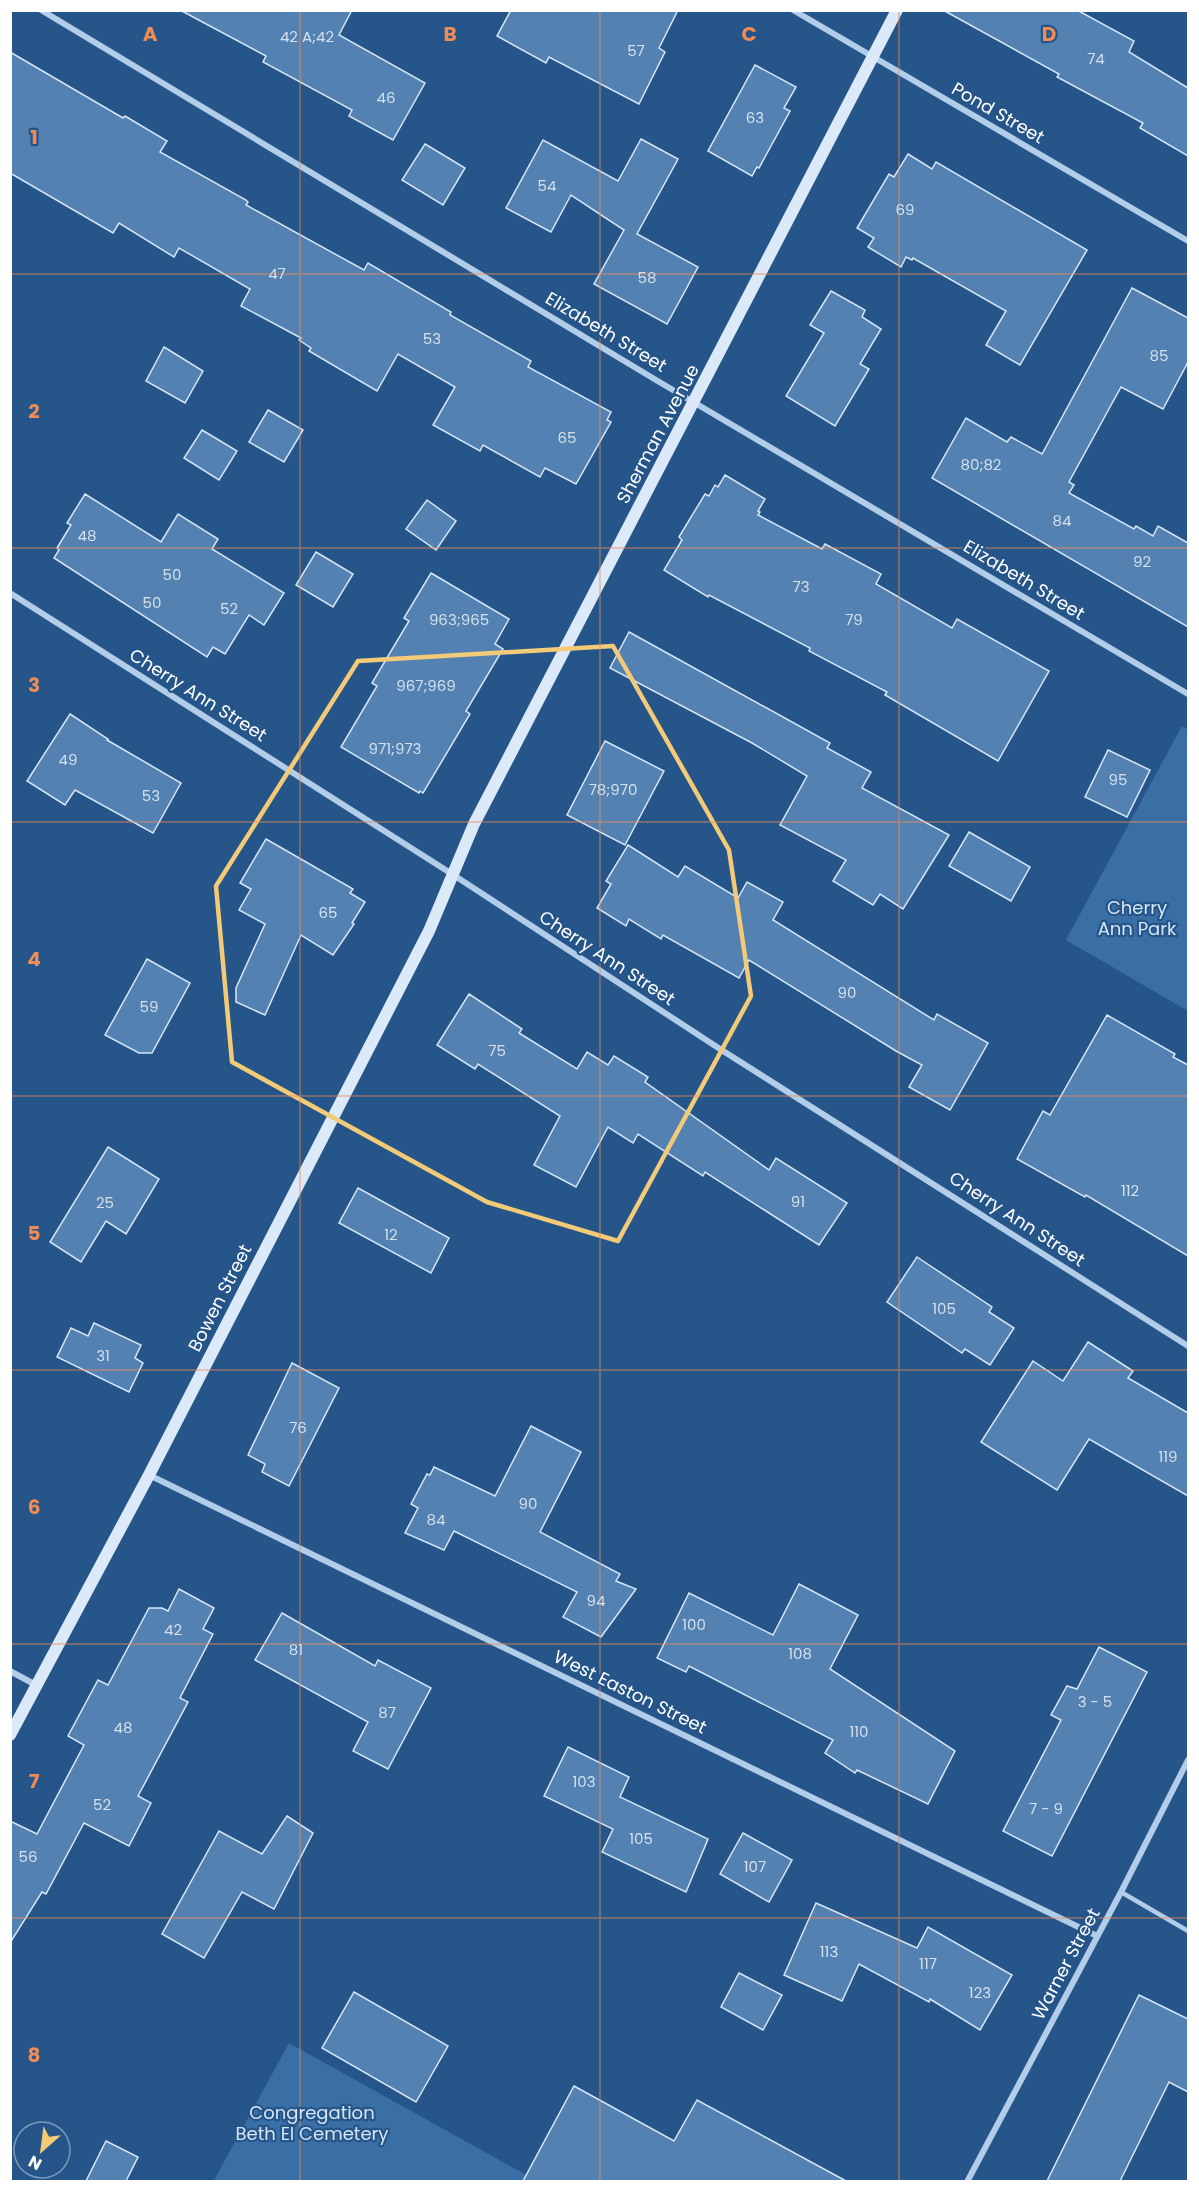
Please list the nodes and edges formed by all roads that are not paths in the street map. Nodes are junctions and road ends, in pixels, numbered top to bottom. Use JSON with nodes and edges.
{"nodes":[{"id":1,"x":41,"y":10,"type":"edge"},
{"id":2,"x":793,"y":10,"type":"edge"},
{"id":3,"x":897,"y":10,"type":"edge"},
{"id":4,"x":873,"y":58,"type":"junction"},
{"id":5,"x":1188,"y":241,"type":"edge"},
{"id":6,"x":695,"y":403,"type":"junction"},
{"id":7,"x":10,"y":593,"type":"edge"},
{"id":8,"x":1188,"y":694,"type":"edge"},
{"id":9,"x":452,"y":874,"type":"junction"},
{"id":10,"x":1188,"y":1346,"type":"edge"},
{"id":11,"x":149,"y":1475,"type":"junction"},
{"id":12,"x":10,"y":1671,"type":"edge"},
{"id":13,"x":36,"y":1686,"type":"junction"},
{"id":14,"x":10,"y":1735,"type":"edge"},
{"id":15,"x":1188,"y":1760,"type":"edge"},
{"id":16,"x":1121,"y":1892,"type":"junction"},
{"id":17,"x":1188,"y":1931,"type":"edge"},
{"id":18,"x":1097,"y":1936,"type":"junction"},
{"id":19,"x":967,"y":2181,"type":"edge"}],
"edges":[{"from":1,"to":6,"type":"street","name":"Elizabeth Street"},
{"from":2,"to":4,"type":"street","name":"Pond Street"},
{"from":3,"to":4,"type":"main road","name":"Sherman Avenue"},
{"from":4,"to":5,"type":"street","name":"Pond Street"},
{"from":4,"to":6,"type":"main road","name":"Sherman Avenue"},
{"from":6,"to":8,"type":"street","name":"Elizabeth Street"},
{"from":6,"to":9,"type":"main road","name":"Sherman Avenue"},
{"from":7,"to":9,"type":"street","name":"Cherry Ann Street"},
{"from":9,"to":10,"type":"street","name":"Cherry Ann Street"},
{"from":9,"to":11,"type":"main road","name":"Bowen Street"},
{"from":11,"to":13,"type":"main road","name":"Bowen Street"},
{"from":11,"to":18,"type":"street","name":"West Easton Street"},
{"from":12,"to":13,"type":"street"},
{"from":13,"to":14,"type":"main road","name":"Bowen Street"},
{"from":15,"to":16,"type":"street","name":"Warner Street"},
{"from":16,"to":17,"type":"lane"},
{"from":16,"to":18,"type":"street","name":"Warner Street"},
{"from":18,"to":19,"type":"street","name":"Warner Street"}]}
